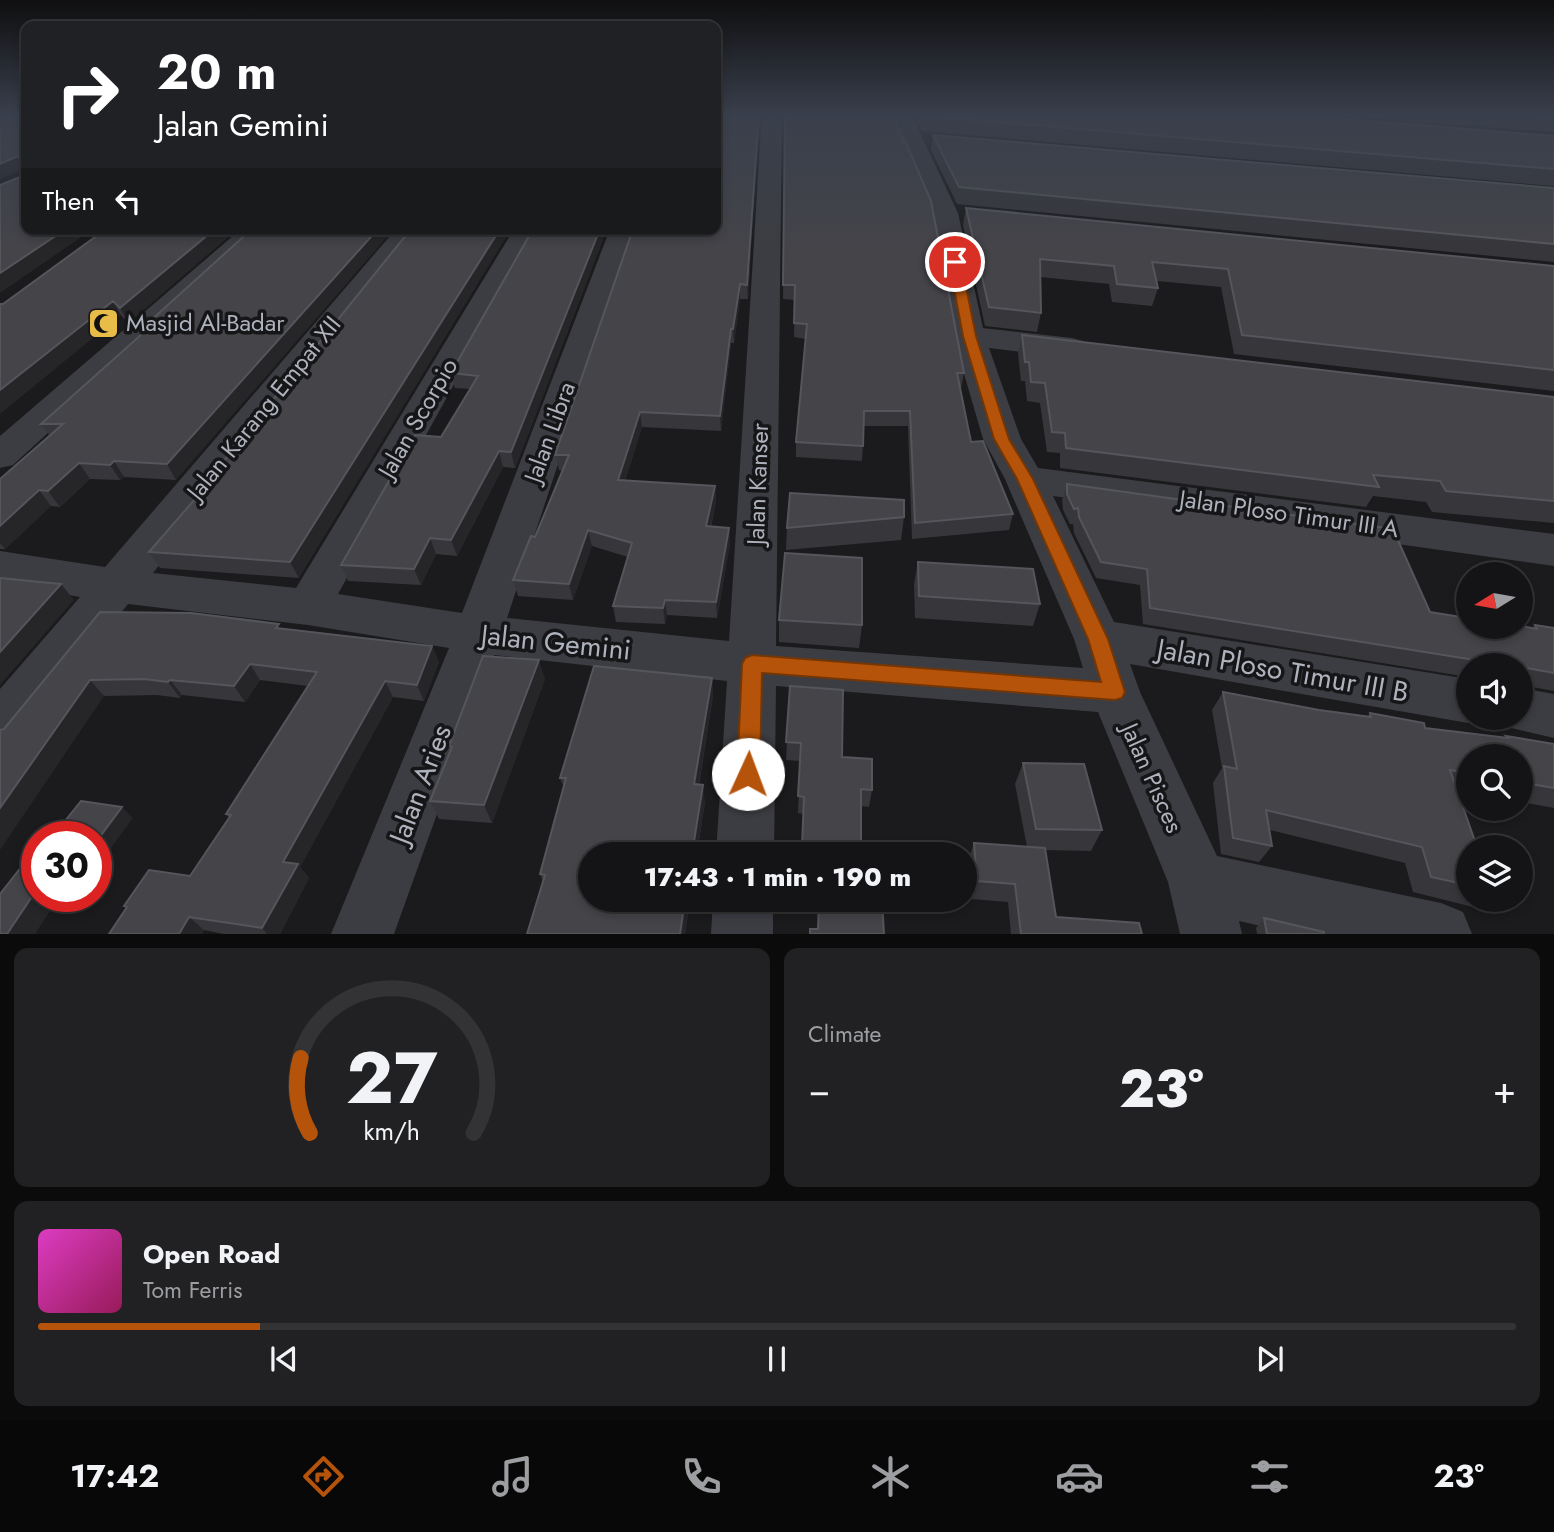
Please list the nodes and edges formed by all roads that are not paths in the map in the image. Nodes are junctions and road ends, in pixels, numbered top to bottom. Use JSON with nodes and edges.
{"nodes":[{"id":1,"x":770,"y":158,"type":"edge"},
{"id":2,"x":930,"y":158,"type":"edge"},
{"id":3,"x":250,"y":235,"type":"edge"},
{"id":4,"x":405,"y":235,"type":"edge"},
{"id":5,"x":524,"y":235,"type":"edge"},
{"id":6,"x":621,"y":235,"type":"edge"},
{"id":7,"x":969,"y":336,"type":"junction"},
{"id":8,"x":1098,"y":351,"type":"edge"},
{"id":9,"x":0,"y":456,"type":"edge"},
{"id":10,"x":1025,"y":479,"type":"junction"},
{"id":11,"x":1554,"y":550,"type":"edge"},
{"id":12,"x":0,"y":567,"type":"edge"},
{"id":13,"x":117,"y":586,"type":"junction"},
{"id":14,"x":309,"y":607,"type":"junction"},
{"id":15,"x":478,"y":634,"type":"junction"},
{"id":16,"x":1098,"y":639,"type":"junction"},
{"id":17,"x":752,"y":664,"type":"junction"},
{"id":18,"x":1115,"y":692,"type":"junction"},
{"id":19,"x":1456,"y":699,"type":"edge"},
{"id":20,"x":1533,"y":712,"type":"edge"},
{"id":21,"x":1554,"y":716,"type":"edge"},
{"id":22,"x":0,"y":727,"type":"edge"},
{"id":23,"x":745,"y":842,"type":"edge"},
{"id":24,"x":1204,"y":908,"type":"edge"},
{"id":25,"x":743,"y":912,"type":"edge"},
{"id":26,"x":362,"y":933,"type":"edge"},
{"id":27,"x":742,"y":933,"type":"edge"},
{"id":28,"x":1441,"y":933,"type":"edge"}],
"edges":[{"from":1,"to":17,"type":"street","name":"Jalan Kanser"},
{"from":2,"to":7,"type":"street","name":"Jalan Pisces"},
{"from":3,"to":9,"type":"street"},
{"from":4,"to":13,"type":"street","name":"Jalan Karang Empat XII"},
{"from":5,"to":14,"type":"street","name":"Jalan Scorpio"},
{"from":6,"to":15,"type":"street","name":"Jalan Libra"},
{"from":7,"to":8,"type":"street"},
{"from":7,"to":10,"type":"street","name":"Jalan Pisces"},
{"from":10,"to":11,"type":"street","name":"Jalan Ploso Timur III A"},
{"from":10,"to":16,"type":"street","name":"Jalan Pisces"},
{"from":12,"to":13,"type":"street","name":"Jalan Gemini"},
{"from":13,"to":14,"type":"street","name":"Jalan Gemini"},
{"from":13,"to":22,"type":"street","name":"Jalan Karang Empat XII"},
{"from":14,"to":15,"type":"street","name":"Jalan Gemini"},
{"from":15,"to":17,"type":"street","name":"Jalan Gemini"},
{"from":15,"to":26,"type":"street","name":"Jalan Aries"},
{"from":16,"to":18,"type":"street","name":"Jalan Pisces"},
{"from":16,"to":19,"type":"street","name":"Jalan Ploso Timur III B"},
{"from":17,"to":18,"type":"street","name":"Jalan Gemini"},
{"from":17,"to":23,"type":"street","name":"Jalan Kanser"},
{"from":18,"to":24,"type":"street","name":"Jalan Pisces"},
{"from":20,"to":21,"type":"street"},
{"from":24,"to":28,"type":"street"},
{"from":25,"to":27,"type":"street"}]}
